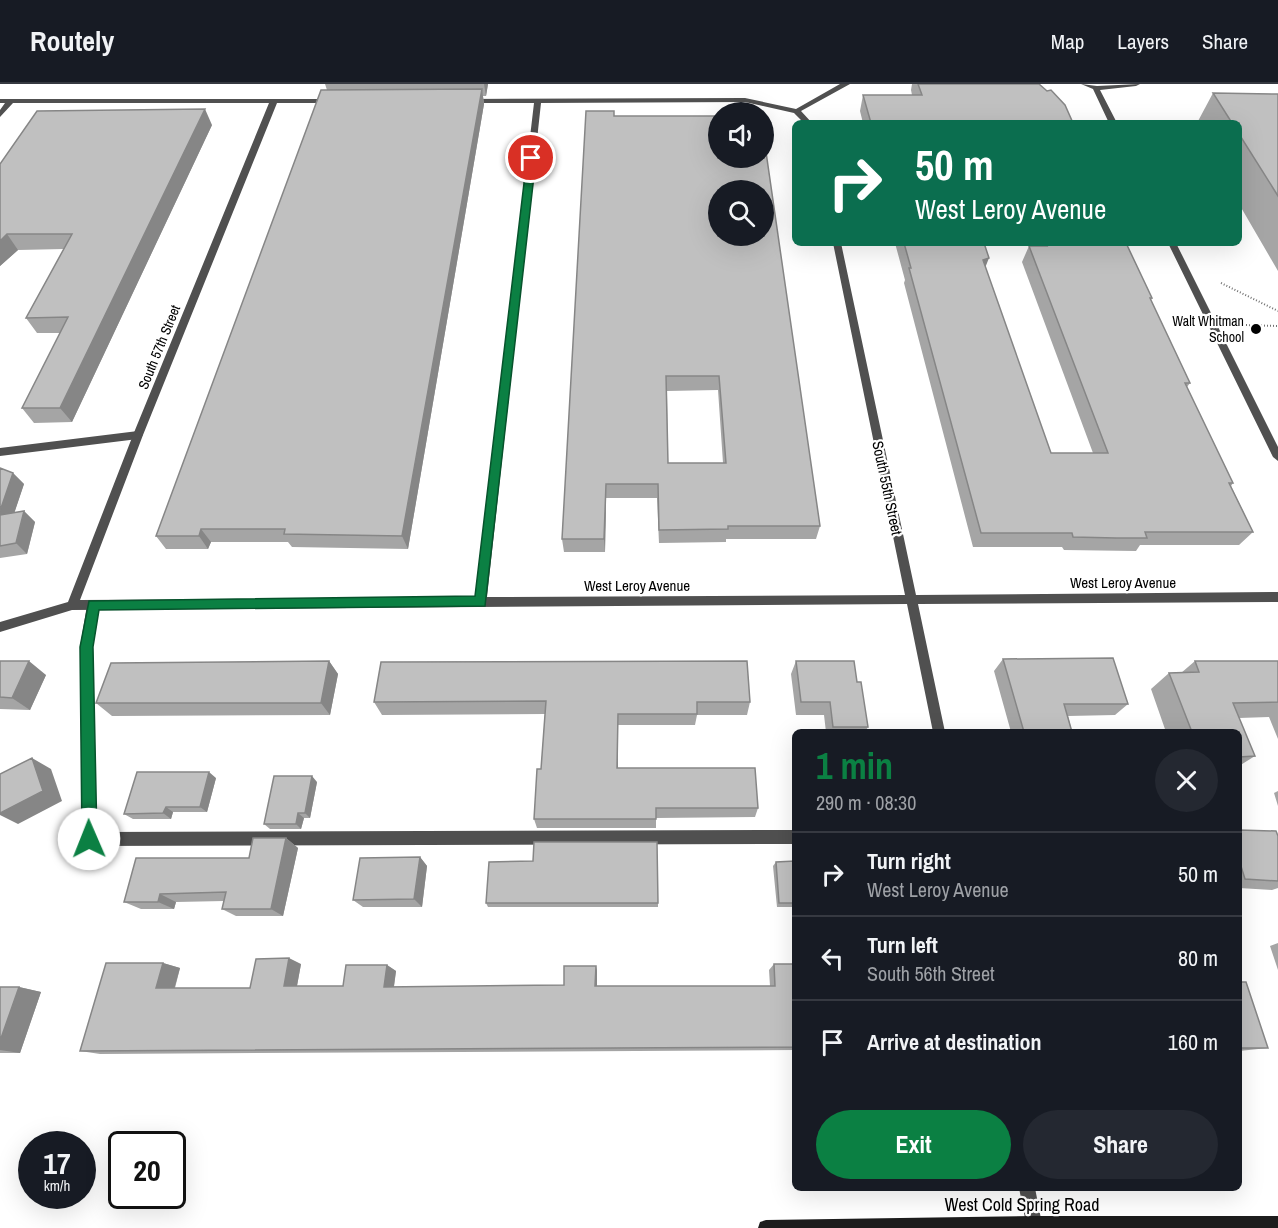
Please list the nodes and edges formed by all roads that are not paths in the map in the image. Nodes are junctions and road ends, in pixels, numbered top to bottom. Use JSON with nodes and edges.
{"nodes":[{"id":1,"x":846,"y":84,"type":"edge"},
{"id":2,"x":1085,"y":84,"type":"edge"},
{"id":3,"x":1136,"y":84,"type":"edge"},
{"id":4,"x":1096,"y":88,"type":"junction"},
{"id":5,"x":0,"y":101,"type":"edge"},
{"id":6,"x":10,"y":101,"type":"junction"},
{"id":7,"x":274,"y":101,"type":"junction"},
{"id":8,"x":336,"y":101,"type":"edge"},
{"id":9,"x":455,"y":101,"type":"edge"},
{"id":10,"x":538,"y":101,"type":"junction"},
{"id":11,"x":797,"y":111,"type":"junction"},
{"id":12,"x":0,"y":115,"type":"edge"},
{"id":13,"x":805,"y":120,"type":"edge"},
{"id":14,"x":1112,"y":120,"type":"edge"},
{"id":15,"x":838,"y":246,"type":"edge"},
{"id":16,"x":1173,"y":246,"type":"edge"},
{"id":17,"x":138,"y":435,"type":"junction"},
{"id":18,"x":0,"y":452,"type":"edge"},
{"id":19,"x":1278,"y":457,"type":"edge"},
{"id":20,"x":1278,"y":597,"type":"edge"},
{"id":21,"x":910,"y":599,"type":"junction"},
{"id":22,"x":481,"y":602,"type":"junction"},
{"id":23,"x":72,"y":604,"type":"junction"},
{"id":24,"x":93,"y":604,"type":"junction"},
{"id":25,"x":0,"y":627,"type":"edge"},
{"id":26,"x":938,"y":729,"type":"edge"},
{"id":27,"x":792,"y":837,"type":"edge"},
{"id":28,"x":1028,"y":1191,"type":"edge"},
{"id":29,"x":1034,"y":1224,"type":"junction"},
{"id":30,"x":1278,"y":1224,"type":"edge"},
{"id":31,"x":766,"y":1228,"type":"edge"}],
"edges":[{"from":1,"to":11,"type":"street"},
{"from":2,"to":4,"type":"street"},
{"from":3,"to":4,"type":"street"},
{"from":4,"to":14,"type":"street"},
{"from":5,"to":6,"type":"street"},
{"from":6,"to":7,"type":"street"},
{"from":6,"to":12,"type":"street"},
{"from":7,"to":8,"type":"street"},
{"from":7,"to":17,"type":"street","name":"South 57th Street"},
{"from":9,"to":10,"type":"street"},
{"from":10,"to":11,"type":"street"},
{"from":10,"to":22,"type":"street"},
{"from":11,"to":13,"type":"street"},
{"from":15,"to":21,"type":"street","name":"South 55th Street"},
{"from":16,"to":19,"type":"street"},
{"from":17,"to":18,"type":"street"},
{"from":17,"to":23,"type":"street","name":"South 57th Street"},
{"from":20,"to":21,"type":"street","name":"West Leroy Avenue"},
{"from":21,"to":22,"type":"street","name":"West Leroy Avenue"},
{"from":21,"to":26,"type":"street","name":"South 55th Street"},
{"from":22,"to":24,"type":"street","name":"West Leroy Avenue"},
{"from":23,"to":24,"type":"street","name":"West Leroy Avenue"},
{"from":23,"to":25,"type":"street","name":"West Leroy Avenue"},
{"from":24,"to":27,"type":"street"},
{"from":28,"to":29,"type":"street"},
{"from":29,"to":30,"type":"street","name":"West Cold Spring Road"},
{"from":29,"to":31,"type":"street","name":"West Cold Spring Road"}]}
